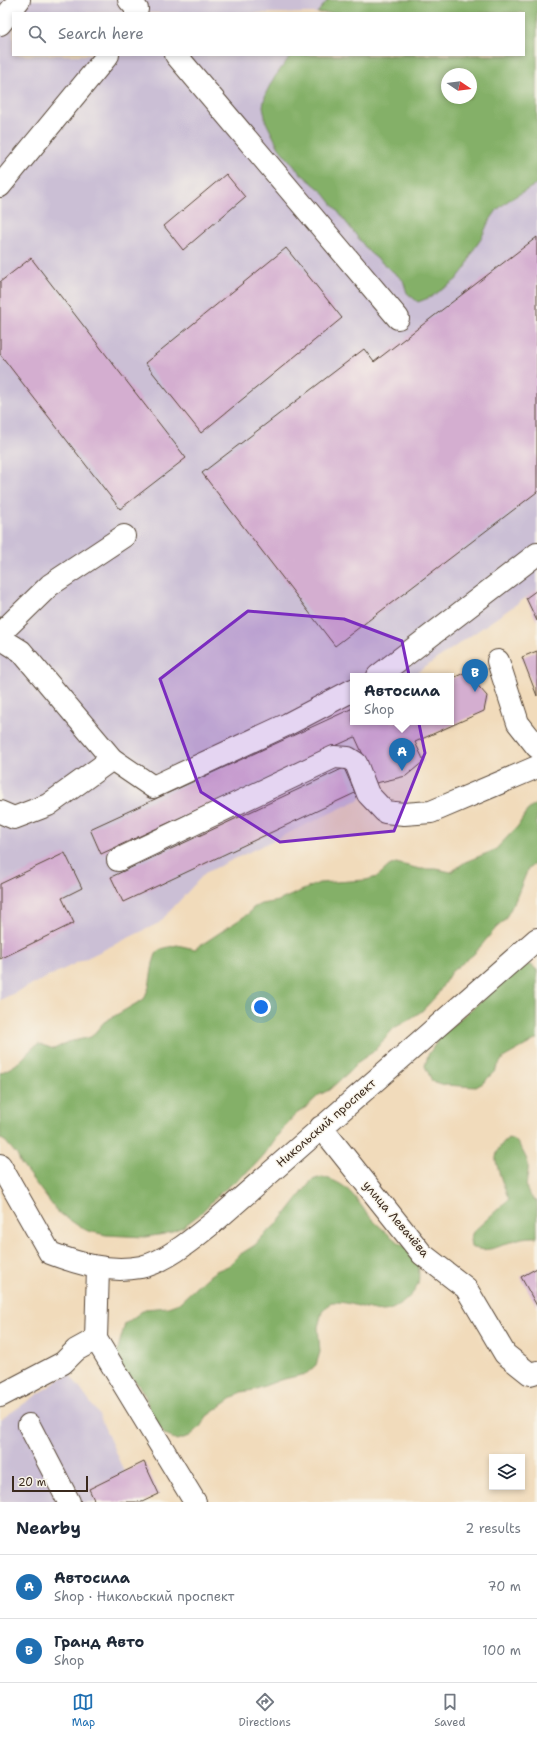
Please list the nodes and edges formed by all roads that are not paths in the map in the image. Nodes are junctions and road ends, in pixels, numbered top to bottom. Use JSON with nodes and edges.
{"nodes":[{"id":1,"x":19,"y":0,"type":"edge"},
{"id":2,"x":0,"y":24,"type":"edge"},
{"id":3,"x":107,"y":56,"type":"edge"},
{"id":4,"x":177,"y":56,"type":"edge"},
{"id":5,"x":0,"y":186,"type":"edge"},
{"id":6,"x":398,"y":318,"type":"dead end"},
{"id":7,"x":124,"y":536,"type":"dead end"},
{"id":8,"x":537,"y":554,"type":"edge"},
{"id":9,"x":0,"y":634,"type":"edge"},
{"id":10,"x":0,"y":638,"type":"edge"},
{"id":11,"x":498,"y":661,"type":"dead end"},
{"id":12,"x":382,"y":673,"type":"edge"},
{"id":13,"x":350,"y":692,"type":"edge"},
{"id":14,"x":537,"y":747,"type":"edge"},
{"id":15,"x":112,"y":759,"type":"junction"},
{"id":16,"x":537,"y":767,"type":"edge"},
{"id":17,"x":0,"y":812,"type":"edge"},
{"id":18,"x":118,"y":860,"type":"dead end"},
{"id":19,"x":537,"y":939,"type":"edge"},
{"id":20,"x":321,"y":1127,"type":"junction"},
{"id":21,"x":0,"y":1165,"type":"edge"},
{"id":22,"x":98,"y":1268,"type":"junction"},
{"id":23,"x":96,"y":1339,"type":"junction"},
{"id":24,"x":537,"y":1372,"type":"edge"},
{"id":25,"x":0,"y":1396,"type":"edge"},
{"id":26,"x":29,"y":1425,"type":"dead end"},
{"id":27,"x":69,"y":1502,"type":"edge"},
{"id":28,"x":195,"y":1502,"type":"edge"}],
"edges":[{"from":1,"to":2,"type":"street"},
{"from":3,"to":5,"type":"street"},
{"from":4,"to":6,"type":"street"},
{"from":7,"to":9,"type":"street"},
{"from":8,"to":12,"type":"street"},
{"from":10,"to":15,"type":"street"},
{"from":11,"to":14,"type":"street"},
{"from":13,"to":15,"type":"street"},
{"from":15,"to":17,"type":"street"},
{"from":16,"to":18,"type":"street"},
{"from":19,"to":20,"type":"street","name":"Никольский проспект"},
{"from":20,"to":22,"type":"street","name":"Никольский проспект"},
{"from":20,"to":24,"type":"street","name":"улица Левачёва"},
{"from":21,"to":22,"type":"street","name":"Никольский проспект"},
{"from":22,"to":23,"type":"street"},
{"from":23,"to":25,"type":"street"},
{"from":23,"to":28,"type":"street"},
{"from":26,"to":27,"type":"street"}]}
